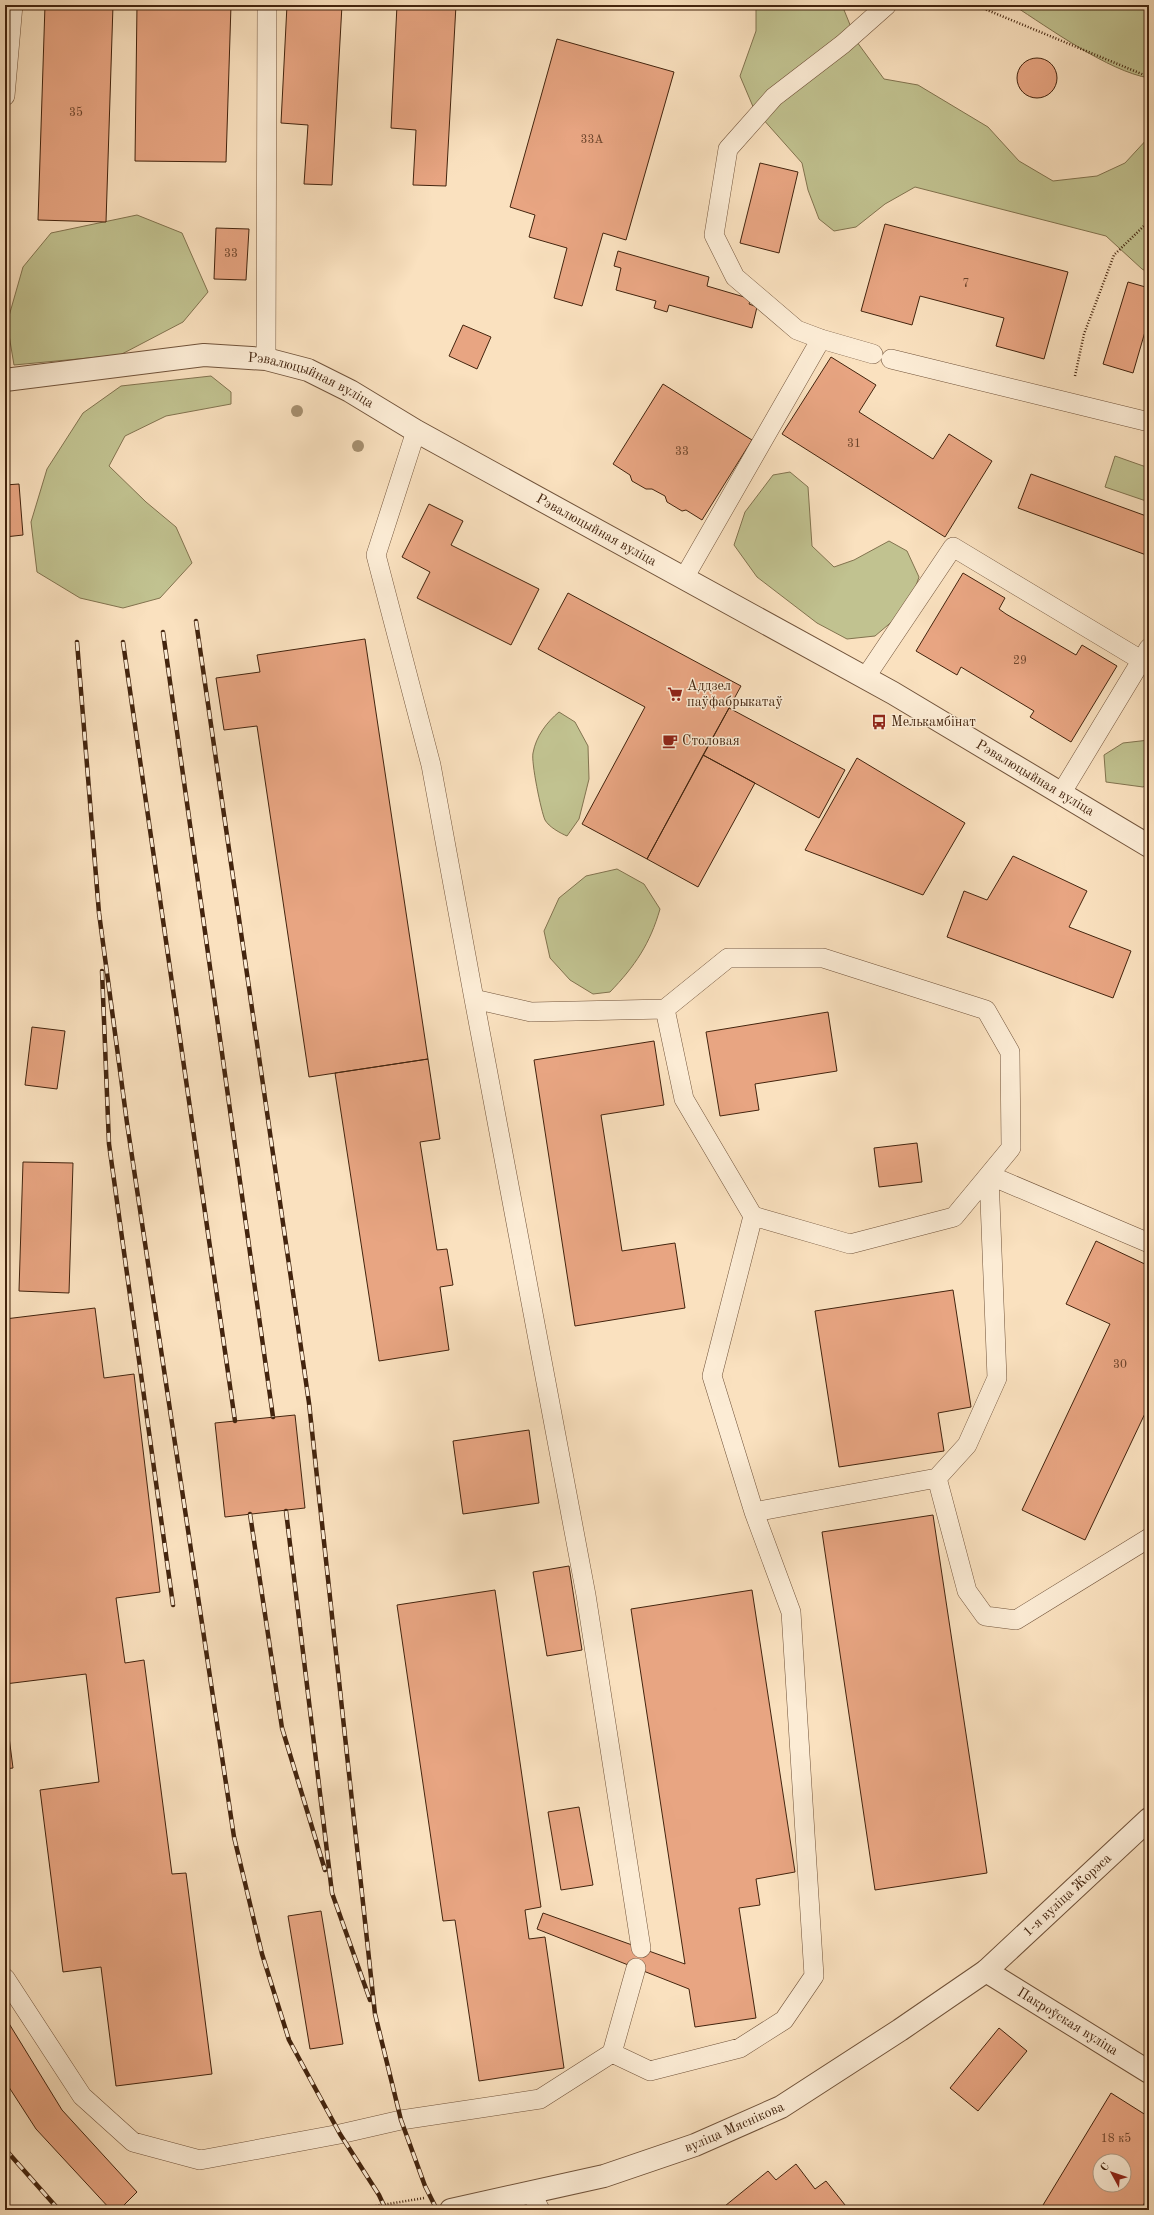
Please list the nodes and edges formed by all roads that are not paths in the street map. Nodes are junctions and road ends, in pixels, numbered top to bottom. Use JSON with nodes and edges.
{"nodes":[{"id":1,"x":14,"y":5,"type":"edge"},
{"id":2,"x":267,"y":5,"type":"edge"},
{"id":3,"x":886,"y":5,"type":"edge"},
{"id":4,"x":5,"y":96,"type":"edge"},
{"id":5,"x":821,"y":340,"type":"junction"},
{"id":6,"x":873,"y":354,"type":"dead end"},
{"id":7,"x":266,"y":359,"type":"junction"},
{"id":8,"x":891,"y":359,"type":"dead end"},
{"id":9,"x":5,"y":380,"type":"edge"},
{"id":10,"x":1149,"y":422,"type":"edge"},
{"id":11,"x":416,"y":431,"type":"junction"},
{"id":12,"x":684,"y":578,"type":"junction"},
{"id":13,"x":1145,"y":654,"type":"edge"},
{"id":14,"x":865,"y":678,"type":"junction"},
{"id":15,"x":1062,"y":792,"type":"junction"},
{"id":16,"x":1149,"y":846,"type":"edge"},
{"id":17,"x":474,"y":999,"type":"junction"},
{"id":18,"x":665,"y":1009,"type":"junction"},
{"id":19,"x":989,"y":1175,"type":"junction"},
{"id":20,"x":753,"y":1216,"type":"junction"},
{"id":21,"x":1149,"y":1242,"type":"edge"},
{"id":22,"x":937,"y":1478,"type":"junction"},
{"id":23,"x":754,"y":1512,"type":"junction"},
{"id":24,"x":1149,"y":1538,"type":"edge"},
{"id":25,"x":1149,"y":1819,"type":"edge"},
{"id":26,"x":641,"y":1948,"type":"dead end"},
{"id":27,"x":636,"y":1968,"type":"dead end"},
{"id":28,"x":986,"y":1971,"type":"junction"},
{"id":29,"x":5,"y":1978,"type":"edge"},
{"id":30,"x":612,"y":2053,"type":"junction"},
{"id":31,"x":1149,"y":2072,"type":"edge"},
{"id":32,"x":535,"y":2201,"type":"edge"},
{"id":33,"x":451,"y":2210,"type":"edge"}],
"edges":[{"from":1,"to":4,"type":"lane"},
{"from":2,"to":7,"type":"lane"},
{"from":3,"to":5,"type":"lane"},
{"from":5,"to":6,"type":"lane"},
{"from":5,"to":12,"type":"lane"},
{"from":7,"to":9,"type":"street","name":"Рэвалюцыйная вуліца"},
{"from":7,"to":11,"type":"street","name":"Рэвалюцыйная вуліца"},
{"from":8,"to":10,"type":"lane"},
{"from":11,"to":12,"type":"street","name":"Рэвалюцыйная вуліца"},
{"from":11,"to":17,"type":"lane"},
{"from":12,"to":14,"type":"street","name":"Рэвалюцыйная вуліца"},
{"from":13,"to":14,"type":"lane"},
{"from":13,"to":15,"type":"lane"},
{"from":14,"to":15,"type":"street","name":"Рэвалюцыйная вуліца"},
{"from":15,"to":16,"type":"street","name":"Рэвалюцыйная вуліца"},
{"from":17,"to":18,"type":"lane"},
{"from":17,"to":26,"type":"lane"},
{"from":18,"to":19,"type":"lane"},
{"from":18,"to":20,"type":"lane"},
{"from":19,"to":20,"type":"lane"},
{"from":19,"to":21,"type":"lane"},
{"from":19,"to":22,"type":"lane"},
{"from":20,"to":23,"type":"lane"},
{"from":22,"to":23,"type":"lane"},
{"from":22,"to":24,"type":"lane"},
{"from":23,"to":30,"type":"lane"},
{"from":25,"to":28,"type":"street","name":"1-я вуліца Жорэса"},
{"from":27,"to":30,"type":"lane"},
{"from":28,"to":31,"type":"street","name":"Пакроўская вуліца"},
{"from":28,"to":32,"type":"street","name":"вуліца Мяснікова"},
{"from":29,"to":30,"type":"lane"},
{"from":32,"to":33,"type":"street","name":"вуліца Мяснікова"}]}
